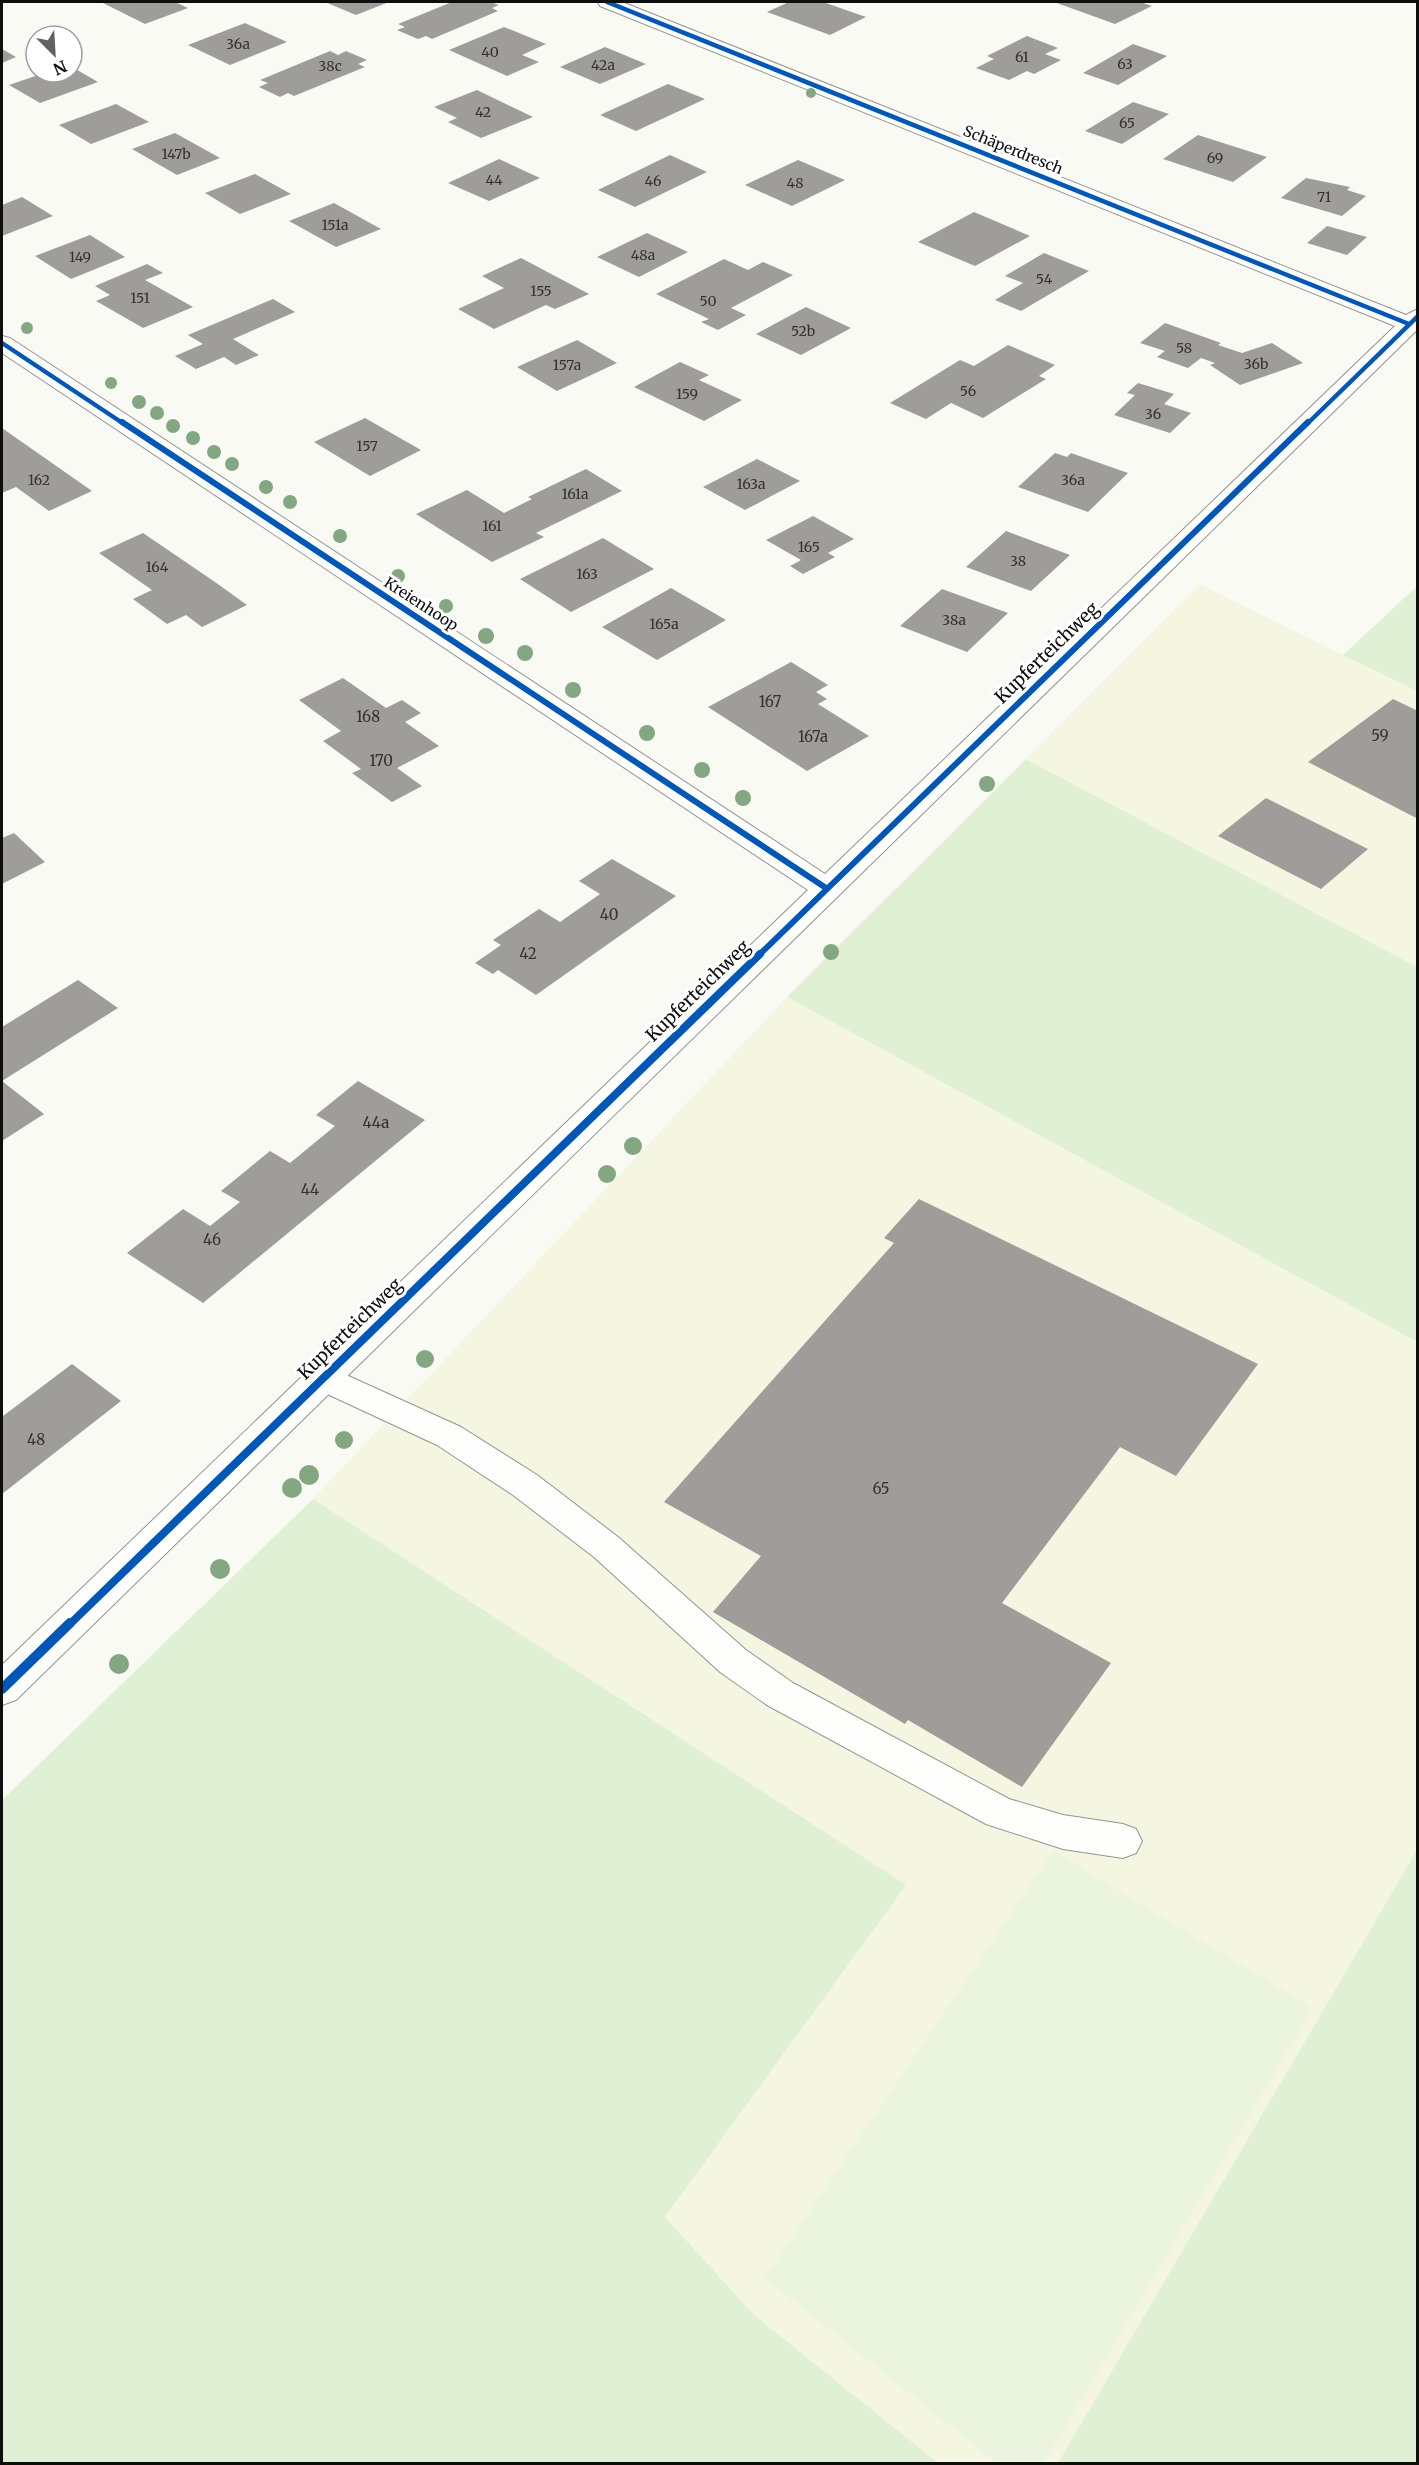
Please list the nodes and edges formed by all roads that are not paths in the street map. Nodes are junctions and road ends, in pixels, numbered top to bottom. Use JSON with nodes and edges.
{"nodes":[{"id":1,"x":607,"y":2,"type":"edge"},
{"id":2,"x":1413,"y":320,"type":"edge"},
{"id":3,"x":2,"y":343,"type":"edge"},
{"id":4,"x":826,"y":888,"type":"junction"},
{"id":5,"x":322,"y":1377,"type":"junction"},
{"id":6,"x":2,"y":1689,"type":"edge"},
{"id":7,"x":1123,"y":1841,"type":"dead end"}],
"edges":[{"from":1,"to":2,"type":"street","name":"Schäperdresch"},
{"from":2,"to":4,"type":"street","name":"Kupferteichweg"},
{"from":3,"to":4,"type":"street","name":"Kreienhoop"},
{"from":4,"to":5,"type":"street","name":"Kupferteichweg"},
{"from":5,"to":6,"type":"street","name":"Kupferteichweg"},
{"from":5,"to":7,"type":"lane"}]}
